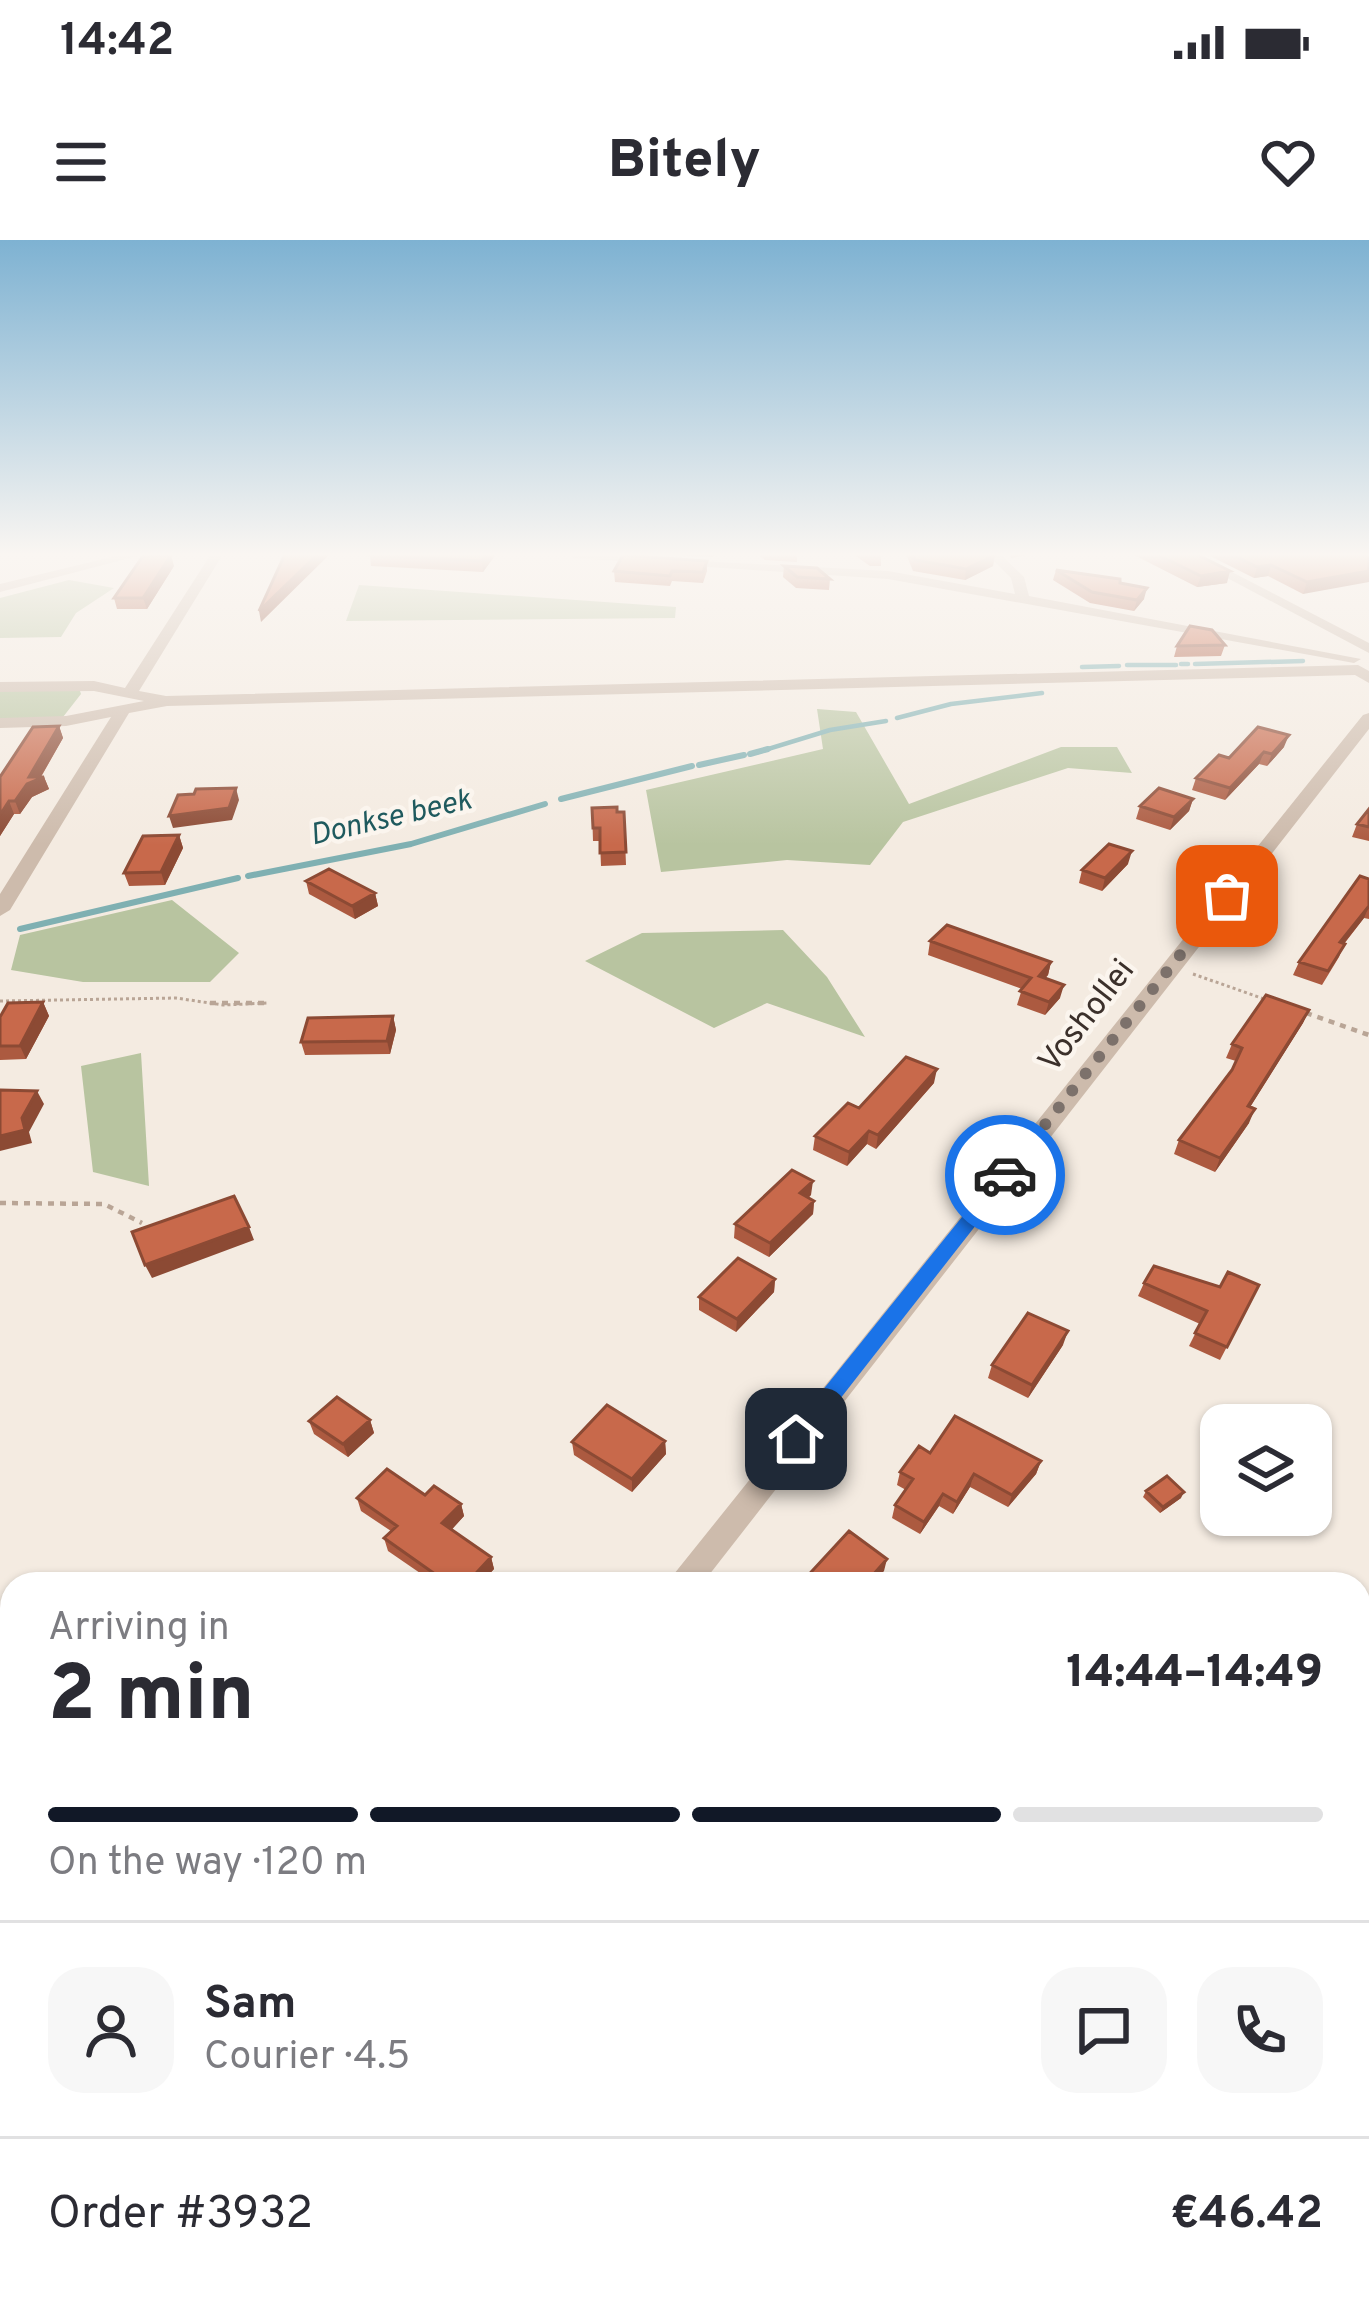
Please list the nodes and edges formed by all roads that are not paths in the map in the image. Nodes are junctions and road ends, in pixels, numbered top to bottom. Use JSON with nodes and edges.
{"nodes":[{"id":1,"x":156,"y":651,"type":"edge"},
{"id":2,"x":1309,"y":651,"type":"edge"},
{"id":3,"x":1364,"y":661,"type":"edge"},
{"id":4,"x":0,"y":687,"type":"edge"},
{"id":5,"x":107,"y":688,"type":"junction"},
{"id":6,"x":130,"y":692,"type":"junction"},
{"id":7,"x":166,"y":701,"type":"junction"},
{"id":8,"x":121,"y":713,"type":"junction"},
{"id":9,"x":99,"y":717,"type":"junction"},
{"id":10,"x":1369,"y":718,"type":"edge"},
{"id":11,"x":0,"y":723,"type":"edge"},
{"id":12,"x":0,"y":910,"type":"edge"},
{"id":13,"x":691,"y":1572,"type":"edge"}],
"edges":[{"from":1,"to":6,"type":"street"},
{"from":2,"to":3,"type":"street"},
{"from":3,"to":7,"type":"street"},
{"from":4,"to":5,"type":"street"},
{"from":5,"to":6,"type":"street"},
{"from":5,"to":9,"type":"street"},
{"from":6,"to":7,"type":"street"},
{"from":7,"to":8,"type":"street"},
{"from":8,"to":9,"type":"street"},
{"from":8,"to":12,"type":"street"},
{"from":9,"to":11,"type":"street"},
{"from":10,"to":13,"type":"street","name":"Voshollei"}]}
